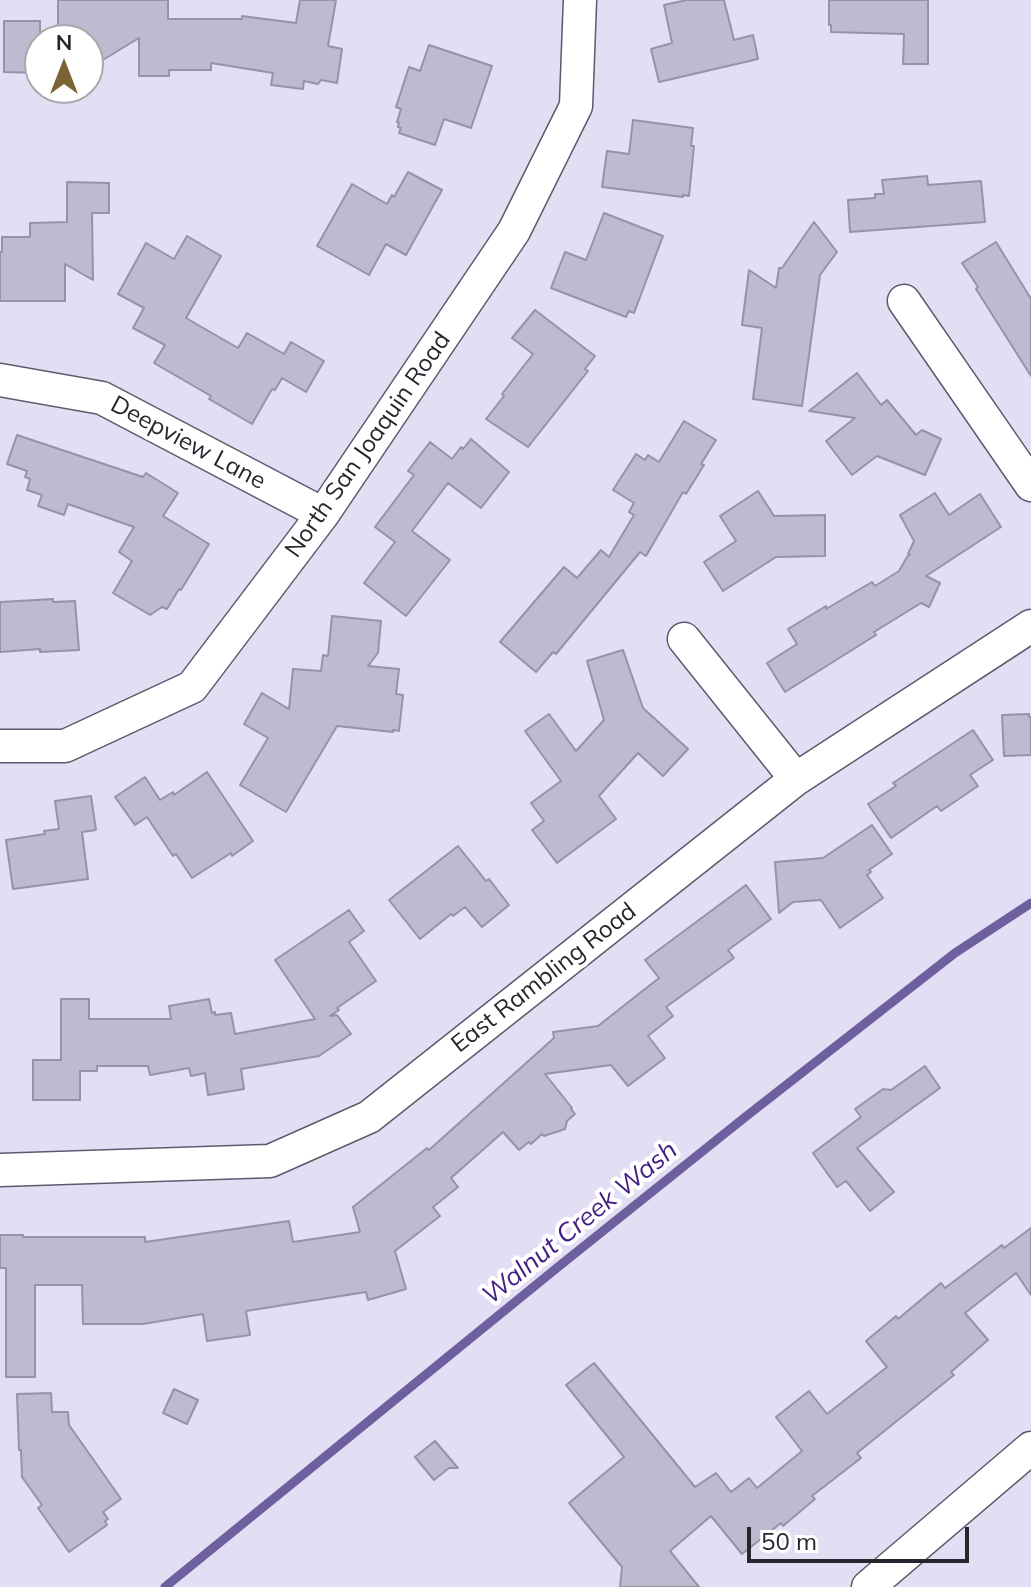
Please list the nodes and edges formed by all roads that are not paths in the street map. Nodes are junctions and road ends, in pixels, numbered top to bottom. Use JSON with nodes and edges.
{"nodes":[{"id":1,"x":580,"y":0,"type":"edge"},
{"id":2,"x":904,"y":301,"type":"dead end"},
{"id":3,"x":0,"y":380,"type":"edge"},
{"id":4,"x":1031,"y":485,"type":"edge"},
{"id":5,"x":323,"y":514,"type":"junction"},
{"id":6,"x":1031,"y":626,"type":"edge"},
{"id":7,"x":684,"y":639,"type":"dead end"},
{"id":8,"x":0,"y":746,"type":"edge"},
{"id":9,"x":796,"y":779,"type":"junction"},
{"id":10,"x":0,"y":1170,"type":"edge"},
{"id":11,"x":1031,"y":1448,"type":"edge"},
{"id":12,"x":868,"y":1587,"type":"edge"}],
"edges":[{"from":1,"to":5,"type":"street","name":"North San Joaquin Road"},
{"from":2,"to":4,"type":"street"},
{"from":3,"to":5,"type":"street","name":"Deepview Lane"},
{"from":5,"to":8,"type":"street","name":"North San Joaquin Road"},
{"from":6,"to":9,"type":"street","name":"East Rambling Road"},
{"from":7,"to":9,"type":"street"},
{"from":9,"to":10,"type":"street","name":"East Rambling Road"},
{"from":11,"to":12,"type":"street"}]}
